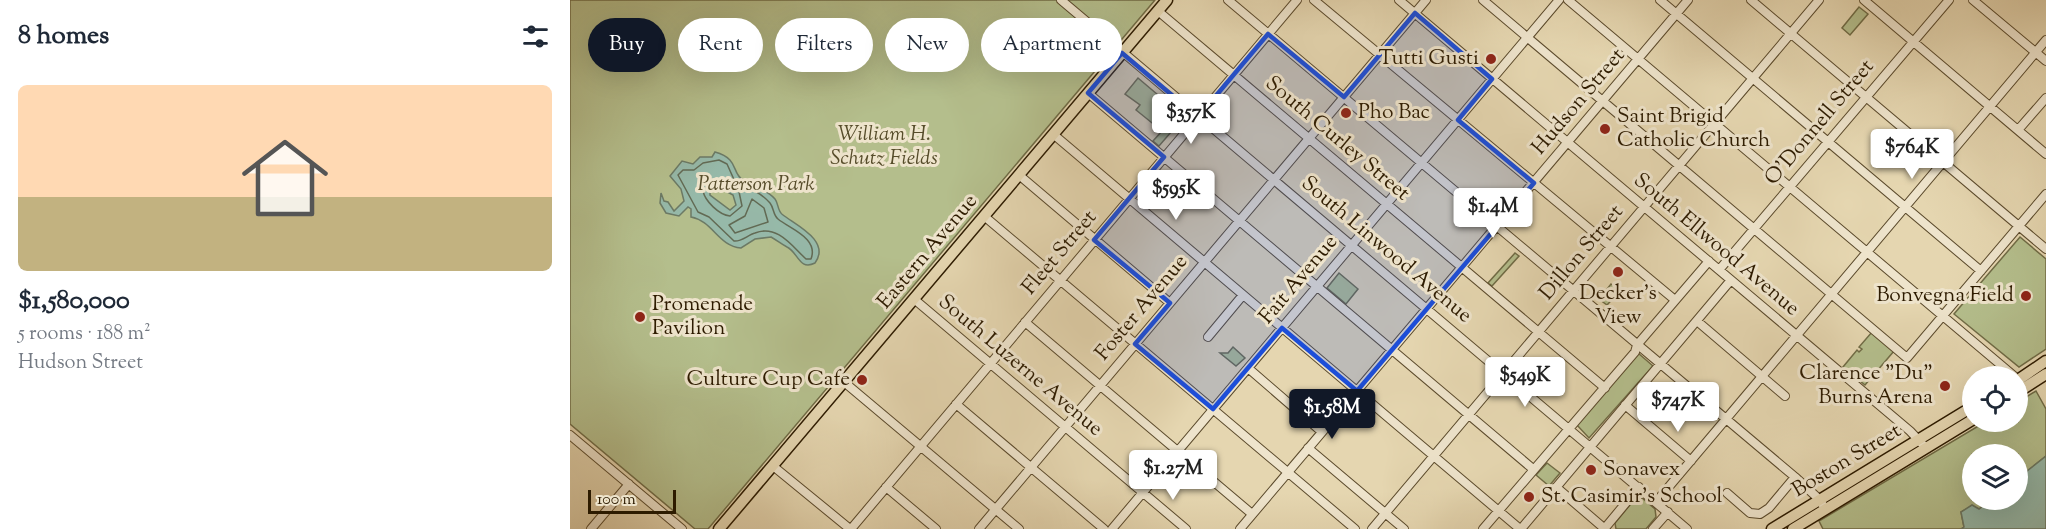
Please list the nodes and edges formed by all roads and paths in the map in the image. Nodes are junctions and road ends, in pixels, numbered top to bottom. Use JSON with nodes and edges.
{"nodes":[{"id":1,"x":1061,"y":0,"type":"edge"},
{"id":2,"x":1167,"y":0,"type":"edge"},
{"id":3,"x":1228,"y":0,"type":"edge"},
{"id":4,"x":1297,"y":0,"type":"edge"},
{"id":5,"x":1314,"y":0,"type":"edge"},
{"id":6,"x":1400,"y":0,"type":"edge"},
{"id":7,"x":1426,"y":0,"type":"edge"},
{"id":8,"x":1483,"y":0,"type":"edge"},
{"id":9,"x":1559,"y":0,"type":"edge"},
{"id":10,"x":1568,"y":0,"type":"edge"},
{"id":11,"x":1660,"y":0,"type":"edge"},
{"id":12,"x":1688,"y":0,"type":"edge"},
{"id":13,"x":1752,"y":0,"type":"edge"},
{"id":14,"x":1819,"y":0,"type":"edge"},
{"id":15,"x":1864,"y":0,"type":"edge"},
{"id":16,"x":1949,"y":0,"type":"edge"},
{"id":17,"x":1973,"y":0,"type":"edge"},
{"id":18,"x":1158,"y":11,"type":"junction"},
{"id":19,"x":1415,"y":13,"type":"junction"},
{"id":20,"x":1676,"y":14,"type":"junction"},
{"id":21,"x":1082,"y":18,"type":"edge"},
{"id":22,"x":1268,"y":34,"type":"junction"},
{"id":23,"x":1791,"y":34,"type":"junction"},
{"id":24,"x":1527,"y":38,"type":"junction"},
{"id":25,"x":2046,"y":40,"type":"edge"},
{"id":26,"x":1913,"y":42,"type":"junction"},
{"id":27,"x":1122,"y":52,"type":"joint"},
{"id":28,"x":2036,"y":53,"type":"junction"},
{"id":29,"x":1380,"y":55,"type":"junction"},
{"id":30,"x":1638,"y":59,"type":"junction"},
{"id":31,"x":2046,"y":62,"type":"edge"},
{"id":32,"x":1105,"y":72,"type":"edge"},
{"id":33,"x":1234,"y":75,"type":"junction"},
{"id":34,"x":1492,"y":79,"type":"junction"},
{"id":35,"x":1753,"y":79,"type":"junction"},
{"id":36,"x":1088,"y":93,"type":"junction"},
{"id":37,"x":1344,"y":97,"type":"junction"},
{"id":38,"x":1866,"y":97,"type":"junction"},
{"id":39,"x":2046,"y":98,"type":"edge"},
{"id":40,"x":1603,"y":101,"type":"junction"},
{"id":41,"x":1990,"y":107,"type":"junction"},
{"id":42,"x":1198,"y":117,"type":"junction"},
{"id":43,"x":1458,"y":120,"type":"junction"},
{"id":44,"x":1715,"y":124,"type":"junction"},
{"id":45,"x":2018,"y":130,"type":"junction"},
{"id":46,"x":1053,"y":134,"type":"junction"},
{"id":47,"x":1308,"y":140,"type":"junction"},
{"id":48,"x":1568,"y":142,"type":"junction"},
{"id":49,"x":1828,"y":142,"type":"junction"},
{"id":50,"x":2046,"y":154,"type":"edge"},
{"id":51,"x":1164,"y":157,"type":"junction"},
{"id":52,"x":1422,"y":162,"type":"junction"},
{"id":53,"x":1943,"y":163,"type":"junction"},
{"id":54,"x":1679,"y":166,"type":"junction"},
{"id":55,"x":1019,"y":175,"type":"junction"},
{"id":56,"x":1274,"y":179,"type":"junction"},
{"id":57,"x":1533,"y":183,"type":"junction"},
{"id":58,"x":1790,"y":187,"type":"junction"},
{"id":59,"x":2046,"y":194,"type":"edge"},
{"id":60,"x":1129,"y":199,"type":"junction"},
{"id":61,"x":1386,"y":205,"type":"junction"},
{"id":62,"x":1644,"y":207,"type":"junction"},
{"id":63,"x":1905,"y":208,"type":"junction"},
{"id":64,"x":984,"y":216,"type":"junction"},
{"id":65,"x":1239,"y":220,"type":"junction"},
{"id":66,"x":1497,"y":226,"type":"junction"},
{"id":67,"x":2019,"y":226,"type":"junction"},
{"id":68,"x":1754,"y":229,"type":"junction"},
{"id":69,"x":1095,"y":240,"type":"junction"},
{"id":70,"x":1352,"y":245,"type":"junction"},
{"id":71,"x":1610,"y":247,"type":"junction"},
{"id":72,"x":2046,"y":249,"type":"edge"},
{"id":73,"x":1867,"y":253,"type":"junction"},
{"id":74,"x":1708,"y":261,"type":"junction"},
{"id":75,"x":1204,"y":262,"type":"junction"},
{"id":76,"x":1462,"y":268,"type":"junction"},
{"id":77,"x":1719,"y":270,"type":"junction"},
{"id":78,"x":1981,"y":271,"type":"junction"},
{"id":79,"x":1060,"y":280,"type":"junction"},
{"id":80,"x":1731,"y":280,"type":"junction"},
{"id":81,"x":1317,"y":286,"type":"junction"},
{"id":82,"x":1574,"y":291,"type":"junction"},
{"id":83,"x":1243,"y":295,"type":"junction"},
{"id":84,"x":1832,"y":295,"type":"junction"},
{"id":85,"x":914,"y":299,"type":"junction"},
{"id":86,"x":1675,"y":300,"type":"junction"},
{"id":87,"x":1170,"y":303,"type":"junction"},
{"id":88,"x":1427,"y":309,"type":"junction"},
{"id":89,"x":1942,"y":316,"type":"junction"},
{"id":90,"x":1697,"y":321,"type":"junction"},
{"id":91,"x":1025,"y":322,"type":"junction"},
{"id":92,"x":1282,"y":328,"type":"junction"},
{"id":93,"x":1538,"y":332,"type":"junction"},
{"id":94,"x":1797,"y":336,"type":"junction"},
{"id":95,"x":1208,"y":337,"type":"dead end"},
{"id":96,"x":1135,"y":344,"type":"junction"},
{"id":97,"x":1637,"y":345,"type":"junction"},
{"id":98,"x":1392,"y":350,"type":"junction"},
{"id":99,"x":2046,"y":361,"type":"edge"},
{"id":100,"x":990,"y":364,"type":"junction"},
{"id":101,"x":1660,"y":364,"type":"junction"},
{"id":102,"x":2002,"y":366,"type":"edge"},
{"id":103,"x":1248,"y":368,"type":"junction"},
{"id":104,"x":1503,"y":374,"type":"junction"},
{"id":105,"x":2046,"y":374,"type":"edge"},
{"id":106,"x":1762,"y":377,"type":"junction"},
{"id":107,"x":2028,"y":379,"type":"edge"},
{"id":108,"x":844,"y":382,"type":"junction"},
{"id":109,"x":2028,"y":383,"type":"edge"},
{"id":110,"x":1100,"y":385,"type":"junction"},
{"id":111,"x":1605,"y":388,"type":"junction"},
{"id":112,"x":1357,"y":391,"type":"junction"},
{"id":113,"x":1785,"y":396,"type":"dead end"},
{"id":114,"x":956,"y":404,"type":"junction"},
{"id":115,"x":1625,"y":405,"type":"junction"},
{"id":116,"x":1213,"y":409,"type":"junction"},
{"id":117,"x":1962,"y":414,"type":"edge"},
{"id":118,"x":1468,"y":415,"type":"junction"},
{"id":119,"x":1726,"y":420,"type":"junction"},
{"id":120,"x":1962,"y":425,"type":"edge"},
{"id":121,"x":1065,"y":427,"type":"junction"},
{"id":122,"x":1568,"y":428,"type":"junction"},
{"id":123,"x":1322,"y":432,"type":"junction"},
{"id":124,"x":570,"y":435,"type":"edge"},
{"id":125,"x":1922,"y":444,"type":"junction"},
{"id":126,"x":920,"y":446,"type":"junction"},
{"id":127,"x":1590,"y":446,"type":"junction"},
{"id":128,"x":1308,"y":448,"type":"junction"},
{"id":129,"x":1178,"y":451,"type":"junction"},
{"id":130,"x":1434,"y":456,"type":"junction"},
{"id":131,"x":1691,"y":461,"type":"junction"},
{"id":132,"x":773,"y":466,"type":"junction"},
{"id":133,"x":1031,"y":467,"type":"junction"},
{"id":134,"x":1533,"y":469,"type":"junction"},
{"id":135,"x":1288,"y":472,"type":"junction"},
{"id":136,"x":1795,"y":477,"type":"junction"},
{"id":137,"x":629,"y":484,"type":"junction"},
{"id":138,"x":886,"y":487,"type":"junction"},
{"id":139,"x":1556,"y":487,"type":"junction"},
{"id":140,"x":1639,"y":487,"type":"junction"},
{"id":141,"x":1143,"y":492,"type":"junction"},
{"id":142,"x":1727,"y":493,"type":"dead end"},
{"id":143,"x":1656,"y":502,"type":"junction"},
{"id":144,"x":1822,"y":505,"type":"junction"},
{"id":145,"x":995,"y":510,"type":"junction"},
{"id":146,"x":1498,"y":510,"type":"junction"},
{"id":147,"x":1668,"y":512,"type":"junction"},
{"id":148,"x":1252,"y":514,"type":"junction"},
{"id":149,"x":1385,"y":514,"type":"junction"},
{"id":150,"x":591,"y":529,"type":"edge"},
{"id":151,"x":682,"y":529,"type":"edge"},
{"id":152,"x":719,"y":529,"type":"edge"},
{"id":153,"x":850,"y":529,"type":"edge"},
{"id":154,"x":936,"y":529,"type":"edge"},
{"id":155,"x":979,"y":529,"type":"edge"},
{"id":156,"x":1019,"y":529,"type":"edge"},
{"id":157,"x":1104,"y":529,"type":"edge"},
{"id":158,"x":1112,"y":529,"type":"edge"},
{"id":159,"x":1186,"y":529,"type":"edge"},
{"id":160,"x":1240,"y":529,"type":"edge"},
{"id":161,"x":1355,"y":529,"type":"edge"},
{"id":162,"x":1372,"y":529,"type":"edge"},
{"id":163,"x":1404,"y":529,"type":"edge"},
{"id":164,"x":1483,"y":529,"type":"edge"},
{"id":165,"x":1521,"y":529,"type":"edge"},
{"id":166,"x":1605,"y":529,"type":"edge"},
{"id":167,"x":1653,"y":529,"type":"edge"},
{"id":168,"x":1687,"y":529,"type":"edge"},
{"id":169,"x":1772,"y":529,"type":"edge"},
{"id":170,"x":1792,"y":529,"type":"edge"}],
"edges":[{"from":1,"to":21,"type":"street","name":"South Linwood Avenue"},
{"from":2,"to":18,"type":"main road","name":"Eastern Avenue"},
{"from":3,"to":22,"type":"street"},
{"from":4,"to":22,"type":"street","name":"Fleet Street"},
{"from":5,"to":29,"type":"street"},
{"from":6,"to":19,"type":"street","name":"South Ellwood Avenue"},
{"from":7,"to":19,"type":"street","name":"Foster Avenue"},
{"from":8,"to":24,"type":"street"},
{"from":9,"to":24,"type":"street","name":"Fait Avenue"},
{"from":10,"to":30,"type":"street"},
{"from":11,"to":20,"type":"street"},
{"from":12,"to":20,"type":"street","name":"Hudson Street"},
{"from":13,"to":23,"type":"street"},
{"from":14,"to":23,"type":"street","name":"Dillon Street"},
{"from":15,"to":26,"type":"street"},
{"from":16,"to":26,"type":"street","name":"O'Donnell Street"},
{"from":17,"to":28,"type":"street"},
{"from":18,"to":27,"type":"main road","name":"Eastern Avenue"},
{"from":18,"to":33,"type":"street","name":"South Curley Street"},
{"from":19,"to":29,"type":"street","name":"Foster Avenue"},
{"from":19,"to":34,"type":"street","name":"South Ellwood Avenue"},
{"from":20,"to":30,"type":"street","name":"Hudson Street"},
{"from":20,"to":35,"type":"street"},
{"from":22,"to":33,"type":"street","name":"Fleet Street"},
{"from":22,"to":37,"type":"street"},
{"from":23,"to":35,"type":"street","name":"Dillon Street"},
{"from":23,"to":38,"type":"street"},
{"from":24,"to":34,"type":"street","name":"Fait Avenue"},
{"from":24,"to":40,"type":"street"},
{"from":25,"to":28,"type":"street"},
{"from":26,"to":38,"type":"street","name":"O'Donnell Street"},
{"from":26,"to":41,"type":"street"},
{"from":27,"to":42,"type":"street","name":"South Linwood Avenue"},
{"from":28,"to":31,"type":"street"},
{"from":28,"to":41,"type":"street"},
{"from":29,"to":37,"type":"street","name":"Foster Avenue"},
{"from":29,"to":43,"type":"street"},
{"from":30,"to":40,"type":"street","name":"Hudson Street"},
{"from":30,"to":44,"type":"street"},
{"from":32,"to":36,"type":"main road","name":"Eastern Avenue"},
{"from":33,"to":42,"type":"street","name":"Fleet Street"},
{"from":33,"to":47,"type":"street","name":"South Curley Street"},
{"from":34,"to":43,"type":"street","name":"Fait Avenue"},
{"from":34,"to":48,"type":"street","name":"South Ellwood Avenue"},
{"from":35,"to":44,"type":"street","name":"Dillon Street"},
{"from":35,"to":49,"type":"street"},
{"from":36,"to":46,"type":"main road","name":"Eastern Avenue"},
{"from":36,"to":51,"type":"street"},
{"from":37,"to":47,"type":"street","name":"Foster Avenue"},
{"from":37,"to":52,"type":"street"},
{"from":38,"to":49,"type":"street","name":"O'Donnell Street"},
{"from":38,"to":53,"type":"street"},
{"from":39,"to":45,"type":"street"},
{"from":40,"to":48,"type":"street","name":"Hudson Street"},
{"from":40,"to":54,"type":"street"},
{"from":41,"to":45,"type":"street"},
{"from":41,"to":53,"type":"street"},
{"from":42,"to":51,"type":"street","name":"Fleet Street"},
{"from":42,"to":56,"type":"street","name":"South Linwood Avenue"},
{"from":43,"to":52,"type":"street","name":"Fait Avenue"},
{"from":43,"to":57,"type":"street"},
{"from":44,"to":54,"type":"street","name":"Dillon Street"},
{"from":44,"to":58,"type":"street"},
{"from":45,"to":50,"type":"street"},
{"from":46,"to":55,"type":"main road","name":"Eastern Avenue"},
{"from":46,"to":60,"type":"street"},
{"from":47,"to":56,"type":"street","name":"Foster Avenue"},
{"from":47,"to":61,"type":"street","name":"South Curley Street"},
{"from":48,"to":57,"type":"street","name":"Hudson Street"},
{"from":48,"to":62,"type":"street","name":"South Ellwood Avenue"},
{"from":49,"to":58,"type":"street","name":"O'Donnell Street"},
{"from":49,"to":63,"type":"street"},
{"from":51,"to":60,"type":"street","name":"Fleet Street"},
{"from":51,"to":65,"type":"street"},
{"from":52,"to":61,"type":"street","name":"Fait Avenue"},
{"from":52,"to":66,"type":"street"},
{"from":53,"to":63,"type":"street"},
{"from":53,"to":67,"type":"street"},
{"from":54,"to":62,"type":"street","name":"Dillon Street"},
{"from":54,"to":68,"type":"street"},
{"from":55,"to":64,"type":"main road","name":"Eastern Avenue"},
{"from":55,"to":69,"type":"street"},
{"from":56,"to":65,"type":"street","name":"Foster Avenue"},
{"from":56,"to":70,"type":"street","name":"South Linwood Avenue"},
{"from":57,"to":66,"type":"street","name":"Hudson Street"},
{"from":57,"to":71,"type":"street"},
{"from":58,"to":68,"type":"street","name":"O'Donnell Street"},
{"from":58,"to":73,"type":"street"},
{"from":59,"to":67,"type":"street"},
{"from":60,"to":69,"type":"street","name":"Fleet Street"},
{"from":60,"to":75,"type":"street"},
{"from":61,"to":70,"type":"street","name":"Fait Avenue"},
{"from":61,"to":76,"type":"street","name":"South Curley Street"},
{"from":62,"to":71,"type":"street","name":"Dillon Street"},
{"from":62,"to":74,"type":"street","name":"South Ellwood Avenue"},
{"from":63,"to":73,"type":"street"},
{"from":63,"to":78,"type":"street"},
{"from":64,"to":79,"type":"street"},
{"from":64,"to":85,"type":"main road","name":"Eastern Avenue"},
{"from":65,"to":75,"type":"street","name":"Foster Avenue"},
{"from":65,"to":81,"type":"street"},
{"from":66,"to":76,"type":"street","name":"Hudson Street"},
{"from":66,"to":82,"type":"street"},
{"from":67,"to":72,"type":"street"},
{"from":67,"to":78,"type":"street"},
{"from":68,"to":77,"type":"street","name":"O'Donnell Street"},
{"from":68,"to":84,"type":"street"},
{"from":69,"to":79,"type":"street","name":"Fleet Street"},
{"from":69,"to":87,"type":"street"},
{"from":70,"to":81,"type":"street","name":"Fait Avenue"},
{"from":70,"to":88,"type":"street","name":"South Linwood Avenue"},
{"from":71,"to":82,"type":"street","name":"Dillon Street"},
{"from":71,"to":86,"type":"street"},
{"from":73,"to":84,"type":"street"},
{"from":73,"to":89,"type":"street"},
{"from":74,"to":77,"type":"street","name":"South Ellwood Avenue"},
{"from":74,"to":86,"type":"street"},
{"from":75,"to":83,"type":"street"},
{"from":75,"to":87,"type":"street","name":"Foster Avenue"},
{"from":76,"to":88,"type":"street","name":"Hudson Street"},
{"from":76,"to":93,"type":"street","name":"South Curley Street"},
{"from":77,"to":80,"type":"street","name":"South Ellwood Avenue"},
{"from":78,"to":89,"type":"street"},
{"from":79,"to":91,"type":"street","name":"Fleet Street"},
{"from":79,"to":96,"type":"street"},
{"from":80,"to":90,"type":"street"},
{"from":80,"to":94,"type":"street","name":"South Ellwood Avenue"},
{"from":81,"to":92,"type":"street","name":"Fait Avenue"},
{"from":81,"to":98,"type":"street"},
{"from":82,"to":93,"type":"street","name":"Dillon Street"},
{"from":82,"to":97,"type":"street"},
{"from":83,"to":92,"type":"street"},
{"from":83,"to":95,"type":"street"},
{"from":84,"to":89,"type":"street"},
{"from":84,"to":94,"type":"street"},
{"from":85,"to":100,"type":"street","name":"South Luzerne Avenue"},
{"from":85,"to":108,"type":"main road","name":"Eastern Avenue"},
{"from":86,"to":97,"type":"street"},
{"from":87,"to":96,"type":"street","name":"Foster Avenue"},
{"from":88,"to":98,"type":"street","name":"Hudson Street"},
{"from":88,"to":104,"type":"street","name":"South Linwood Avenue"},
{"from":89,"to":102,"type":"street"},
{"from":90,"to":101,"type":"street"},
{"from":90,"to":106,"type":"street"},
{"from":91,"to":100,"type":"street","name":"Fleet Street"},
{"from":91,"to":110,"type":"street"},
{"from":92,"to":103,"type":"street","name":"Fait Avenue"},
{"from":92,"to":112,"type":"street"},
{"from":93,"to":104,"type":"street","name":"Dillon Street"},
{"from":93,"to":111,"type":"street","name":"South Curley Street"},
{"from":94,"to":106,"type":"street"},
{"from":94,"to":125,"type":"street","name":"South Ellwood Avenue"},
{"from":96,"to":110,"type":"street","name":"Foster Avenue"},
{"from":96,"to":116,"type":"street"},
{"from":97,"to":101,"type":"street"},
{"from":97,"to":111,"type":"street"},
{"from":98,"to":112,"type":"street","name":"Hudson Street"},
{"from":98,"to":118,"type":"street"},
{"from":99,"to":107,"type":"main road"},
{"from":100,"to":114,"type":"street","name":"Fleet Street"},
{"from":100,"to":121,"type":"street","name":"South Luzerne Avenue"},
{"from":101,"to":115,"type":"street"},
{"from":101,"to":119,"type":"street"},
{"from":103,"to":116,"type":"street","name":"Fait Avenue"},
{"from":103,"to":123,"type":"street"},
{"from":104,"to":118,"type":"street","name":"Dillon Street"},
{"from":104,"to":122,"type":"street","name":"South Linwood Avenue"},
{"from":105,"to":109,"type":"main road"},
{"from":106,"to":113,"type":"street"},
{"from":106,"to":119,"type":"street"},
{"from":108,"to":126,"type":"street"},
{"from":108,"to":132,"type":"main road","name":"Eastern Avenue"},
{"from":110,"to":121,"type":"street","name":"Foster Avenue"},
{"from":110,"to":129,"type":"street"},
{"from":111,"to":122,"type":"street"},
{"from":112,"to":123,"type":"street","name":"Hudson Street"},
{"from":112,"to":130,"type":"street"},
{"from":114,"to":126,"type":"street","name":"Fleet Street"},
{"from":114,"to":133,"type":"street"},
{"from":115,"to":127,"type":"street"},
{"from":115,"to":131,"type":"street"},
{"from":116,"to":129,"type":"street","name":"Fait Avenue"},
{"from":116,"to":135,"type":"street"},
{"from":117,"to":125,"type":"main road","name":"Boston Street"},
{"from":118,"to":130,"type":"street","name":"Dillon Street"},
{"from":118,"to":134,"type":"street"},
{"from":119,"to":131,"type":"street"},
{"from":119,"to":136,"type":"street"},
{"from":120,"to":125,"type":"main road","name":"Boston Street"},
{"from":121,"to":133,"type":"street","name":"Foster Avenue"},
{"from":121,"to":141,"type":"street","name":"South Luzerne Avenue"},
{"from":122,"to":127,"type":"street","name":"South Linwood Avenue"},
{"from":122,"to":134,"type":"street"},
{"from":123,"to":128,"type":"street","name":"Hudson Street"},
{"from":124,"to":137,"type":"street"},
{"from":125,"to":144,"type":"main road","name":"Boston Street"},
{"from":126,"to":138,"type":"street","name":"Fleet Street"},
{"from":126,"to":145,"type":"street"},
{"from":127,"to":139,"type":"street"},
{"from":127,"to":140,"type":"street","name":"South Linwood Avenue"},
{"from":128,"to":135,"type":"street","name":"Hudson Street"},
{"from":128,"to":149,"type":"street"},
{"from":129,"to":141,"type":"street","name":"Fait Avenue"},
{"from":129,"to":148,"type":"street"},
{"from":130,"to":146,"type":"street"},
{"from":130,"to":149,"type":"street","name":"Dillon Street"},
{"from":131,"to":143,"type":"street"},
{"from":132,"to":152,"type":"main road","name":"Eastern Avenue"},
{"from":132,"to":153,"type":"street"},
{"from":133,"to":145,"type":"street","name":"Foster Avenue"},
{"from":133,"to":157,"type":"street"},
{"from":134,"to":146,"type":"street"},
{"from":135,"to":148,"type":"street","name":"Hudson Street"},
{"from":135,"to":161,"type":"street"},
{"from":136,"to":142,"type":"street"},
{"from":136,"to":144,"type":"street"},
{"from":137,"to":150,"type":"street"},
{"from":137,"to":151,"type":"street"},
{"from":138,"to":153,"type":"street","name":"Fleet Street"},
{"from":138,"to":154,"type":"street"},
{"from":139,"to":165,"type":"street"},
{"from":139,"to":166,"type":"street"},
{"from":140,"to":143,"type":"street","name":"South Linwood Avenue"},
{"from":140,"to":166,"type":"street"},
{"from":141,"to":158,"type":"street","name":"Fait Avenue"},
{"from":141,"to":159,"type":"street","name":"South Luzerne Avenue"},
{"from":143,"to":147,"type":"street","name":"South Linwood Avenue"},
{"from":144,"to":169,"type":"main road","name":"Boston Street"},
{"from":144,"to":170,"type":"main road","name":"Boston Street"},
{"from":145,"to":155,"type":"street","name":"Foster Avenue"},
{"from":145,"to":156,"type":"street"},
{"from":146,"to":164,"type":"street"},
{"from":146,"to":165,"type":"street"},
{"from":147,"to":167,"type":"street"},
{"from":147,"to":168,"type":"street","name":"South Linwood Avenue"},
{"from":148,"to":160,"type":"street","name":"Hudson Street"},
{"from":149,"to":162,"type":"street","name":"Dillon Street"},
{"from":149,"to":163,"type":"street"}]}
